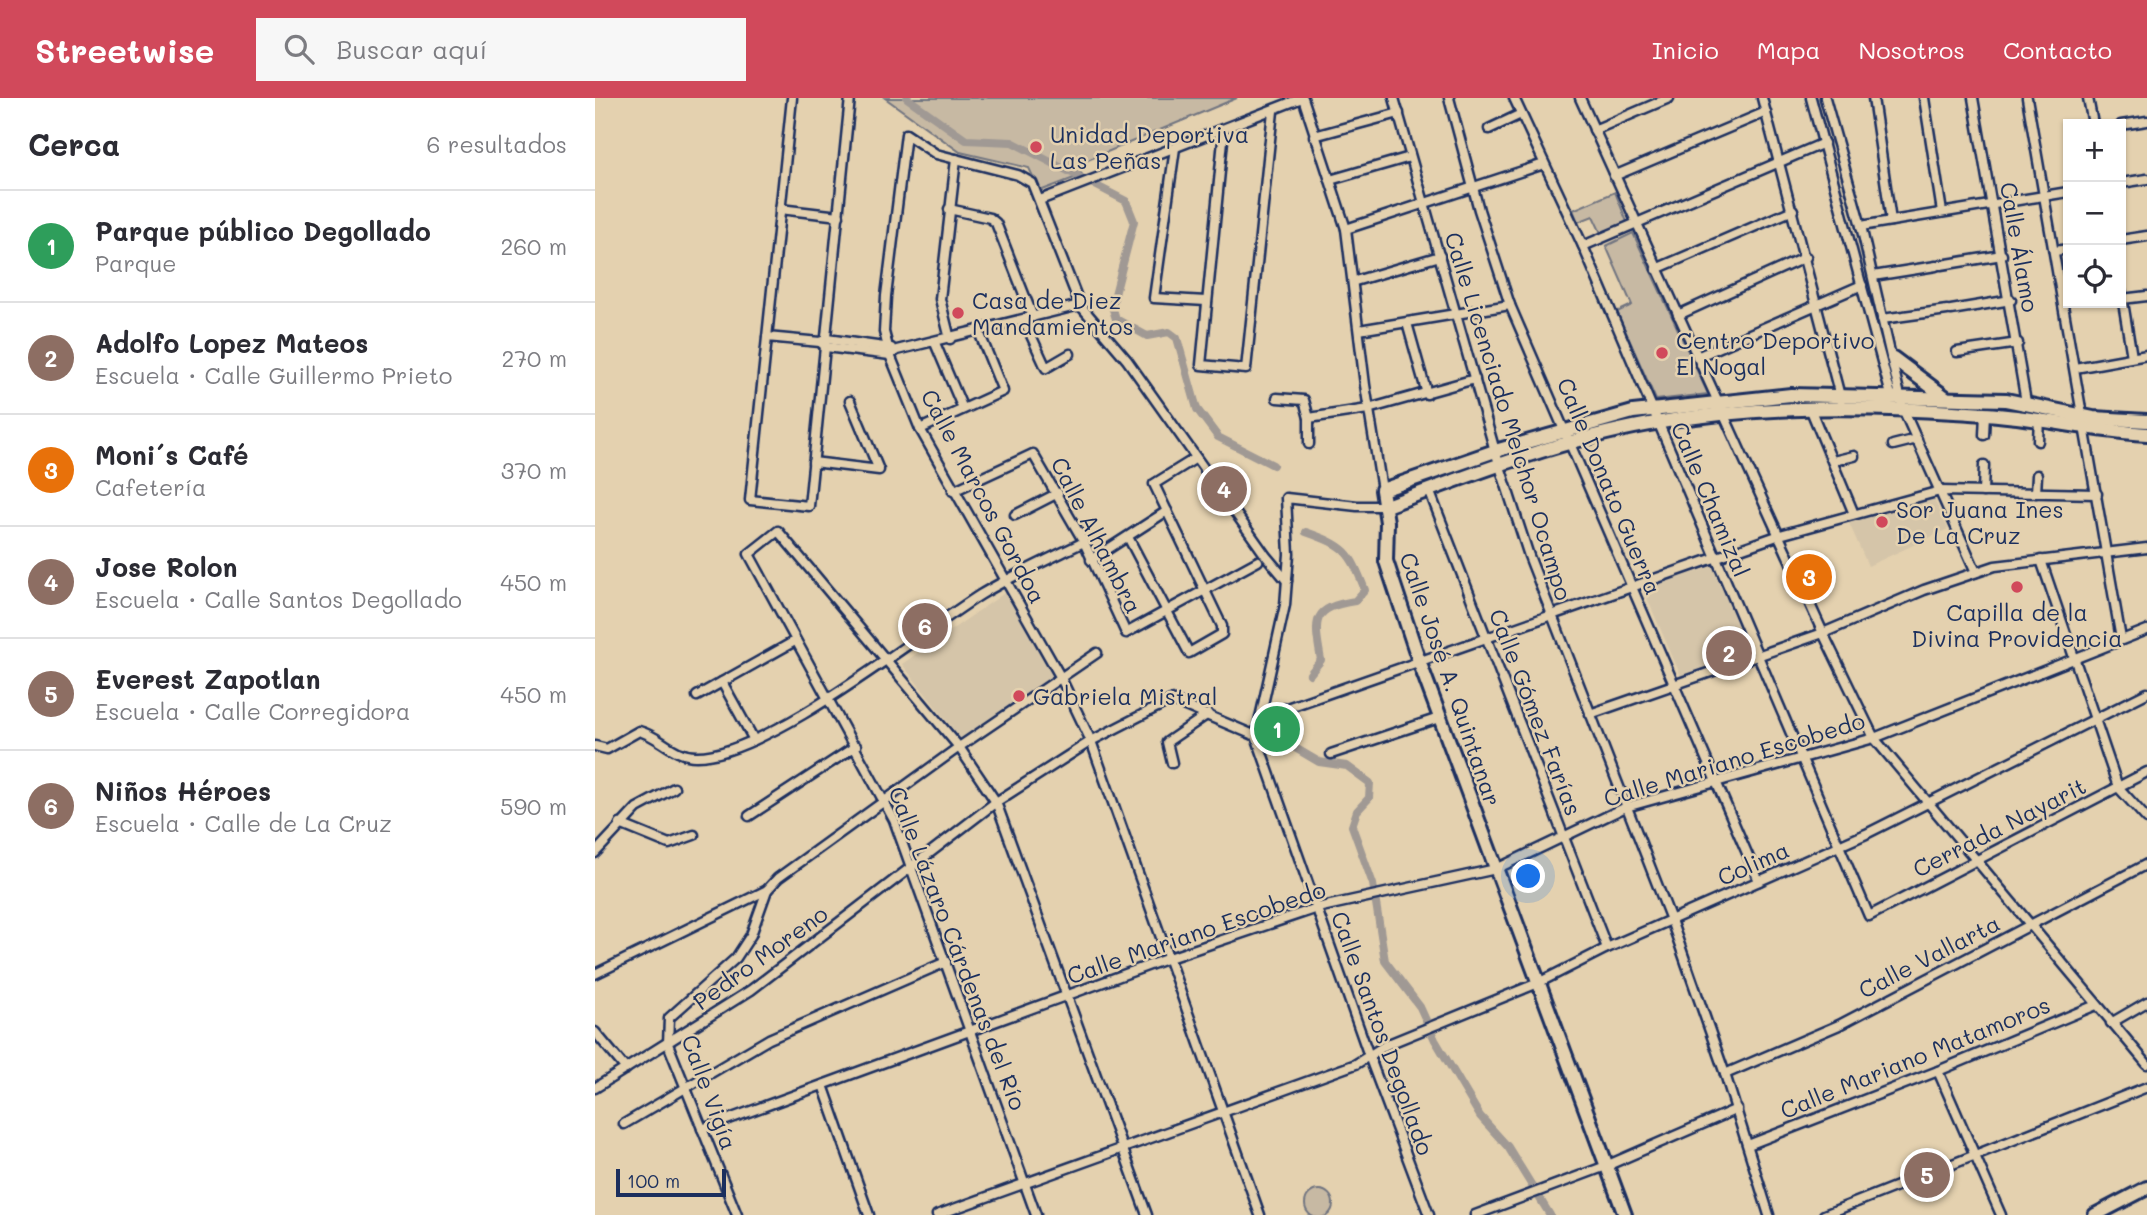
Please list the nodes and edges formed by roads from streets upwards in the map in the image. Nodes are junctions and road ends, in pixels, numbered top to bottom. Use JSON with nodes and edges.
{"nodes":[{"id":1,"x":792,"y":98,"type":"edge"},
{"id":2,"x":850,"y":98,"type":"edge"},
{"id":3,"x":1302,"y":98,"type":"edge"},
{"id":4,"x":1394,"y":98,"type":"edge"},
{"id":5,"x":1449,"y":98,"type":"edge"},
{"id":6,"x":1514,"y":98,"type":"edge"},
{"id":7,"x":1580,"y":98,"type":"edge"},
{"id":8,"x":1669,"y":98,"type":"edge"},
{"id":9,"x":1762,"y":98,"type":"edge"},
{"id":10,"x":1811,"y":98,"type":"edge"},
{"id":11,"x":1825,"y":98,"type":"edge"},
{"id":12,"x":1873,"y":98,"type":"edge"},
{"id":13,"x":1924,"y":98,"type":"edge"},
{"id":14,"x":1973,"y":98,"type":"edge"},
{"id":15,"x":2027,"y":98,"type":"edge"},
{"id":16,"x":2088,"y":98,"type":"edge"},
{"id":17,"x":1273,"y":111,"type":"junction"},
{"id":18,"x":1766,"y":112,"type":"junction"},
{"id":19,"x":1399,"y":113,"type":"junction"},
{"id":20,"x":1521,"y":114,"type":"junction"},
{"id":21,"x":2092,"y":119,"type":"edge"},
{"id":22,"x":2147,"y":121,"type":"edge"},
{"id":23,"x":2126,"y":124,"type":"edge"},
{"id":24,"x":1489,"y":129,"type":"dead end"},
{"id":25,"x":1224,"y":130,"type":"junction"},
{"id":26,"x":1594,"y":130,"type":"junction"},
{"id":27,"x":1314,"y":136,"type":"junction"},
{"id":28,"x":1824,"y":143,"type":"junction"},
{"id":29,"x":1175,"y":148,"type":"junction"},
{"id":30,"x":1410,"y":157,"type":"junction"},
{"id":31,"x":956,"y":159,"type":"junction"},
{"id":32,"x":1780,"y":161,"type":"junction"},
{"id":33,"x":1544,"y":164,"type":"junction"},
{"id":34,"x":1614,"y":176,"type":"junction"},
{"id":35,"x":2147,"y":179,"type":"edge"},
{"id":36,"x":1330,"y":180,"type":"junction"},
{"id":37,"x":2126,"y":182,"type":"edge"},
{"id":38,"x":1474,"y":188,"type":"junction"},
{"id":39,"x":2063,"y":193,"type":"edge"},
{"id":40,"x":2045,"y":195,"type":"junction"},
{"id":41,"x":1040,"y":200,"type":"junction"},
{"id":42,"x":1993,"y":204,"type":"junction"},
{"id":43,"x":1424,"y":205,"type":"junction"},
{"id":44,"x":780,"y":209,"type":"junction"},
{"id":45,"x":949,"y":209,"type":"junction"},
{"id":46,"x":1793,"y":210,"type":"junction"},
{"id":47,"x":1942,"y":212,"type":"junction"},
{"id":48,"x":839,"y":216,"type":"junction"},
{"id":49,"x":1891,"y":221,"type":"junction"},
{"id":50,"x":1635,"y":223,"type":"junction"},
{"id":51,"x":1861,"y":226,"type":"junction"},
{"id":52,"x":1346,"y":229,"type":"junction"},
{"id":53,"x":2147,"y":236,"type":"edge"},
{"id":54,"x":2126,"y":239,"type":"edge"},
{"id":55,"x":1583,"y":246,"type":"junction"},
{"id":56,"x":2063,"y":250,"type":"edge"},
{"id":57,"x":2055,"y":251,"type":"junction"},
{"id":58,"x":2002,"y":255,"type":"junction"},
{"id":59,"x":1440,"y":256,"type":"junction"},
{"id":60,"x":1806,"y":257,"type":"junction"},
{"id":61,"x":1656,"y":269,"type":"junction"},
{"id":62,"x":1873,"y":276,"type":"junction"},
{"id":63,"x":1355,"y":281,"type":"junction"},
{"id":64,"x":1863,"y":285,"type":"junction"},
{"id":65,"x":2126,"y":295,"type":"edge"},
{"id":66,"x":2147,"y":296,"type":"edge"},
{"id":67,"x":2011,"y":300,"type":"junction"},
{"id":68,"x":1206,"y":301,"type":"junction"},
{"id":69,"x":1818,"y":303,"type":"junction"},
{"id":70,"x":1080,"y":304,"type":"junction"},
{"id":71,"x":1510,"y":305,"type":"junction"},
{"id":72,"x":2124,"y":308,"type":"edge"},
{"id":73,"x":1457,"y":315,"type":"junction"},
{"id":74,"x":1678,"y":315,"type":"junction"},
{"id":75,"x":1028,"y":319,"type":"junction"},
{"id":76,"x":1882,"y":319,"type":"junction"},
{"id":77,"x":1407,"y":323,"type":"junction"},
{"id":78,"x":1359,"y":330,"type":"junction"},
{"id":79,"x":979,"y":332,"type":"junction"},
{"id":80,"x":767,"y":337,"type":"junction"},
{"id":81,"x":950,"y":339,"type":"junction"},
{"id":82,"x":935,"y":342,"type":"junction"},
{"id":83,"x":824,"y":343,"type":"junction"},
{"id":84,"x":2018,"y":343,"type":"junction"},
{"id":85,"x":892,"y":351,"type":"junction"},
{"id":86,"x":1957,"y":352,"type":"dead end"},
{"id":87,"x":1070,"y":354,"type":"dead end"},
{"id":88,"x":2147,"y":355,"type":"edge"},
{"id":89,"x":1697,"y":357,"type":"junction"},
{"id":90,"x":2132,"y":357,"type":"junction"},
{"id":91,"x":1893,"y":358,"type":"junction"},
{"id":92,"x":2074,"y":368,"type":"junction"},
{"id":93,"x":1475,"y":379,"type":"junction"},
{"id":94,"x":1427,"y":394,"type":"junction"},
{"id":95,"x":1840,"y":394,"type":"junction"},
{"id":96,"x":1896,"y":395,"type":"junction"},
{"id":97,"x":1945,"y":397,"type":"junction"},
{"id":98,"x":1277,"y":398,"type":"dead end"},
{"id":99,"x":850,"y":401,"type":"dead end"},
{"id":100,"x":1718,"y":402,"type":"junction"},
{"id":101,"x":2026,"y":402,"type":"junction"},
{"id":102,"x":1653,"y":408,"type":"junction"},
{"id":103,"x":1810,"y":408,"type":"junction"},
{"id":104,"x":1843,"y":408,"type":"junction"},
{"id":105,"x":963,"y":409,"type":"junction"},
{"id":106,"x":1368,"y":409,"type":"junction"},
{"id":107,"x":1898,"y":409,"type":"junction"},
{"id":108,"x":1985,"y":414,"type":"junction"},
{"id":109,"x":1724,"y":415,"type":"junction"},
{"id":110,"x":2054,"y":415,"type":"junction"},
{"id":111,"x":2083,"y":416,"type":"junction"},
{"id":112,"x":1308,"y":418,"type":"junction"},
{"id":113,"x":2039,"y":418,"type":"junction"},
{"id":114,"x":2147,"y":421,"type":"edge"},
{"id":115,"x":1658,"y":422,"type":"junction"},
{"id":116,"x":920,"y":429,"type":"junction"},
{"id":117,"x":1566,"y":430,"type":"junction"},
{"id":118,"x":2086,"y":430,"type":"junction"},
{"id":119,"x":2147,"y":434,"type":"edge"},
{"id":120,"x":1984,"y":435,"type":"dead end"},
{"id":121,"x":1917,"y":439,"type":"junction"},
{"id":122,"x":2038,"y":441,"type":"dead end"},
{"id":123,"x":1572,"y":443,"type":"junction"},
{"id":124,"x":1309,"y":444,"type":"dead end"},
{"id":125,"x":1893,"y":445,"type":"dead end"},
{"id":126,"x":1495,"y":451,"type":"junction"},
{"id":127,"x":1854,"y":456,"type":"dead end"},
{"id":128,"x":1196,"y":458,"type":"junction"},
{"id":129,"x":1833,"y":461,"type":"junction"},
{"id":130,"x":814,"y":463,"type":"junction"},
{"id":131,"x":1499,"y":465,"type":"junction"},
{"id":132,"x":1984,"y":465,"type":"dead end"},
{"id":133,"x":2037,"y":475,"type":"dead end"},
{"id":134,"x":1382,"y":489,"type":"junction"},
{"id":135,"x":1429,"y":490,"type":"junction"},
{"id":136,"x":953,"y":491,"type":"junction"},
{"id":137,"x":1940,"y":491,"type":"junction"},
{"id":138,"x":1058,"y":492,"type":"junction"},
{"id":139,"x":1983,"y":492,"type":"junction"},
{"id":140,"x":2036,"y":493,"type":"junction"},
{"id":141,"x":2097,"y":494,"type":"junction"},
{"id":142,"x":1386,"y":506,"type":"junction"},
{"id":143,"x":1167,"y":511,"type":"junction"},
{"id":144,"x":1854,"y":514,"type":"junction"},
{"id":145,"x":1015,"y":515,"type":"dead end"},
{"id":146,"x":1780,"y":535,"type":"junction"},
{"id":147,"x":1128,"y":537,"type":"junction"},
{"id":148,"x":1084,"y":542,"type":"junction"},
{"id":149,"x":2147,"y":548,"type":"edge"},
{"id":150,"x":2106,"y":551,"type":"junction"},
{"id":151,"x":1715,"y":558,"type":"junction"},
{"id":152,"x":1091,"y":560,"type":"junction"},
{"id":153,"x":2041,"y":560,"type":"junction"},
{"id":154,"x":1258,"y":561,"type":"dead end"},
{"id":155,"x":1976,"y":572,"type":"junction"},
{"id":156,"x":1006,"y":579,"type":"junction"},
{"id":157,"x":1287,"y":581,"type":"junction"},
{"id":158,"x":1633,"y":586,"type":"junction"},
{"id":159,"x":1206,"y":591,"type":"junction"},
{"id":160,"x":1167,"y":611,"type":"junction"},
{"id":161,"x":1550,"y":615,"type":"junction"},
{"id":162,"x":2147,"y":630,"type":"edge"},
{"id":163,"x":1823,"y":633,"type":"junction"},
{"id":164,"x":1487,"y":638,"type":"junction"},
{"id":165,"x":2121,"y":639,"type":"junction"},
{"id":166,"x":795,"y":640,"type":"junction"},
{"id":167,"x":1097,"y":653,"type":"dead end"},
{"id":168,"x":1756,"y":657,"type":"junction"},
{"id":169,"x":2074,"y":658,"type":"junction"},
{"id":170,"x":887,"y":659,"type":"junction"},
{"id":171,"x":1419,"y":661,"type":"junction"},
{"id":172,"x":1061,"y":678,"type":"junction"},
{"id":173,"x":722,"y":682,"type":"junction"},
{"id":174,"x":1675,"y":683,"type":"junction"},
{"id":175,"x":2147,"y":694,"type":"edge"},
{"id":176,"x":697,"y":696,"type":"dead end"},
{"id":177,"x":829,"y":698,"type":"junction"},
{"id":178,"x":1208,"y":713,"type":"junction"},
{"id":179,"x":1590,"y":714,"type":"junction"},
{"id":180,"x":1261,"y":716,"type":"junction"},
{"id":181,"x":1439,"y":718,"type":"junction"},
{"id":182,"x":2095,"y":718,"type":"junction"},
{"id":183,"x":1256,"y":736,"type":"junction"},
{"id":184,"x":1874,"y":738,"type":"junction"},
{"id":185,"x":754,"y":740,"type":"junction"},
{"id":186,"x":1091,"y":741,"type":"junction"},
{"id":187,"x":595,"y":746,"type":"edge"},
{"id":188,"x":856,"y":746,"type":"junction"},
{"id":189,"x":959,"y":747,"type":"junction"},
{"id":190,"x":1331,"y":754,"type":"dead end"},
{"id":191,"x":1800,"y":757,"type":"junction"},
{"id":192,"x":1172,"y":762,"type":"dead end"},
{"id":193,"x":2147,"y":772,"type":"edge"},
{"id":194,"x":1714,"y":780,"type":"junction"},
{"id":195,"x":2118,"y":787,"type":"junction"},
{"id":196,"x":674,"y":788,"type":"dead end"},
{"id":197,"x":885,"y":802,"type":"junction"},
{"id":198,"x":996,"y":802,"type":"junction"},
{"id":199,"x":1927,"y":804,"type":"junction"},
{"id":200,"x":1626,"y":807,"type":"junction"},
{"id":201,"x":748,"y":816,"type":"dead end"},
{"id":202,"x":2147,"y":819,"type":"edge"},
{"id":203,"x":620,"y":824,"type":"junction"},
{"id":204,"x":694,"y":835,"type":"dead end"},
{"id":205,"x":1564,"y":836,"type":"junction"},
{"id":206,"x":1838,"y":847,"type":"junction"},
{"id":207,"x":595,"y":852,"type":"edge"},
{"id":208,"x":1975,"y":861,"type":"junction"},
{"id":209,"x":2147,"y":864,"type":"edge"},
{"id":210,"x":912,"y":869,"type":"junction"},
{"id":211,"x":1496,"y":869,"type":"junction"},
{"id":212,"x":1759,"y":881,"type":"junction"},
{"id":213,"x":767,"y":890,"type":"junction"},
{"id":214,"x":1317,"y":908,"type":"junction"},
{"id":215,"x":1870,"y":916,"type":"joint"},
{"id":216,"x":1671,"y":920,"type":"junction"},
{"id":217,"x":2028,"y":926,"type":"junction"},
{"id":218,"x":1607,"y":948,"type":"junction"},
{"id":219,"x":1170,"y":958,"type":"junction"},
{"id":220,"x":946,"y":962,"type":"junction"},
{"id":221,"x":595,"y":974,"type":"edge"},
{"id":222,"x":1538,"y":983,"type":"junction"},
{"id":223,"x":1067,"y":996,"type":"junction"},
{"id":224,"x":2147,"y":1002,"type":"edge"},
{"id":225,"x":2096,"y":1005,"type":"junction"},
{"id":226,"x":2111,"y":1023,"type":"junction"},
{"id":227,"x":971,"y":1031,"type":"junction"},
{"id":228,"x":595,"y":1032,"type":"edge"},
{"id":229,"x":668,"y":1044,"type":"junction"},
{"id":230,"x":1369,"y":1056,"type":"junction"},
{"id":231,"x":2147,"y":1065,"type":"edge"},
{"id":232,"x":626,"y":1069,"type":"junction"},
{"id":233,"x":1938,"y":1071,"type":"junction"},
{"id":234,"x":1725,"y":1074,"type":"junction"},
{"id":235,"x":823,"y":1085,"type":"junction"},
{"id":236,"x":595,"y":1087,"type":"edge"},
{"id":237,"x":2147,"y":1087,"type":"edge"},
{"id":238,"x":684,"y":1088,"type":"junction"},
{"id":239,"x":1737,"y":1109,"type":"junction"},
{"id":240,"x":1222,"y":1111,"type":"junction"},
{"id":241,"x":624,"y":1124,"type":"dead end"},
{"id":242,"x":702,"y":1129,"type":"junction"},
{"id":243,"x":1748,"y":1144,"type":"junction"},
{"id":244,"x":1122,"y":1147,"type":"junction"},
{"id":245,"x":1976,"y":1156,"type":"junction"},
{"id":246,"x":1606,"y":1166,"type":"junction"},
{"id":247,"x":1025,"y":1182,"type":"junction"},
{"id":248,"x":2147,"y":1188,"type":"edge"},
{"id":249,"x":737,"y":1215,"type":"edge"},
{"id":250,"x":869,"y":1215,"type":"edge"},
{"id":251,"x":936,"y":1215,"type":"edge"},
{"id":252,"x":1037,"y":1215,"type":"edge"},
{"id":253,"x":1147,"y":1215,"type":"edge"},
{"id":254,"x":1260,"y":1215,"type":"edge"},
{"id":255,"x":1429,"y":1215,"type":"edge"},
{"id":256,"x":1475,"y":1215,"type":"edge"},
{"id":257,"x":1625,"y":1215,"type":"edge"},
{"id":258,"x":1769,"y":1215,"type":"edge"},
{"id":259,"x":1824,"y":1215,"type":"edge"},
{"id":260,"x":2001,"y":1215,"type":"edge"},
{"id":261,"x":2095,"y":1215,"type":"edge"}],
"edges":[{"from":1,"to":44,"type":"street"},
{"from":2,"to":48,"type":"street"},
{"from":3,"to":17,"type":"street"},
{"from":3,"to":27,"type":"street","name":"Calle José A. Quintanar"},
{"from":4,"to":19,"type":"street","name":"Calle Licenciado Melchor Ocampo"},
{"from":5,"to":38,"type":"street","name":"Calle Donato Guerra"},
{"from":6,"to":20,"type":"street","name":"Calle Chamizal"},
{"from":7,"to":26,"type":"street"},
{"from":8,"to":26,"type":"street"},
{"from":9,"to":18,"type":"street"},
{"from":10,"to":28,"type":"street"},
{"from":11,"to":51,"type":"street"},
{"from":12,"to":49,"type":"street"},
{"from":13,"to":47,"type":"street"},
{"from":14,"to":42,"type":"street","name":"Calle Álamo"},
{"from":15,"to":40,"type":"street"},
{"from":16,"to":21,"type":"street"},
{"from":17,"to":25,"type":"street"},
{"from":17,"to":68,"type":"street"},
{"from":18,"to":32,"type":"street"},
{"from":18,"to":34,"type":"street"},
{"from":19,"to":27,"type":"street"},
{"from":19,"to":30,"type":"street","name":"Calle Licenciado Melchor Ocampo"},
{"from":20,"to":24,"type":"street"},
{"from":20,"to":33,"type":"street","name":"Calle Chamizal"},
{"from":22,"to":23,"type":"street"},
{"from":25,"to":29,"type":"street"},
{"from":25,"to":68,"type":"street"},
{"from":26,"to":34,"type":"street"},
{"from":27,"to":36,"type":"street","name":"Calle José A. Quintanar"},
{"from":28,"to":32,"type":"street"},
{"from":28,"to":64,"type":"street"},
{"from":29,"to":41,"type":"street"},
{"from":29,"to":68,"type":"street"},
{"from":30,"to":36,"type":"street"},
{"from":30,"to":43,"type":"street","name":"Calle Licenciado Melchor Ocampo"},
{"from":31,"to":41,"type":"street"},
{"from":31,"to":45,"type":"street"},
{"from":31,"to":85,"type":"street","name":"Calle Marcos Gordoa"},
{"from":32,"to":46,"type":"street"},
{"from":32,"to":50,"type":"street"},
{"from":33,"to":38,"type":"street"},
{"from":33,"to":55,"type":"street","name":"Calle Chamizal"},
{"from":34,"to":50,"type":"street"},
{"from":35,"to":37,"type":"street"},
{"from":36,"to":52,"type":"street","name":"Calle José A. Quintanar"},
{"from":38,"to":43,"type":"street"},
{"from":38,"to":71,"type":"street","name":"Calle Donato Guerra"},
{"from":39,"to":40,"type":"street"},
{"from":40,"to":42,"type":"street"},
{"from":40,"to":57,"type":"street"},
{"from":41,"to":70,"type":"street"},
{"from":42,"to":47,"type":"street"},
{"from":42,"to":58,"type":"street","name":"Calle Álamo"},
{"from":43,"to":52,"type":"street"},
{"from":43,"to":59,"type":"street","name":"Calle Licenciado Melchor Ocampo"},
{"from":44,"to":48,"type":"street"},
{"from":44,"to":80,"type":"street"},
{"from":45,"to":75,"type":"street"},
{"from":45,"to":81,"type":"street"},
{"from":46,"to":60,"type":"street"},
{"from":46,"to":61,"type":"street"},
{"from":47,"to":49,"type":"street"},
{"from":48,"to":83,"type":"street"},
{"from":49,"to":51,"type":"street"},
{"from":50,"to":55,"type":"street"},
{"from":50,"to":61,"type":"street"},
{"from":51,"to":62,"type":"street"},
{"from":52,"to":63,"type":"street","name":"Calle José A. Quintanar"},
{"from":53,"to":54,"type":"street"},
{"from":55,"to":102,"type":"street","name":"Calle Chamizal"},
{"from":56,"to":57,"type":"street"},
{"from":57,"to":92,"type":"street"},
{"from":58,"to":62,"type":"street"},
{"from":58,"to":67,"type":"street","name":"Calle Álamo"},
{"from":59,"to":63,"type":"street"},
{"from":59,"to":73,"type":"street","name":"Calle Licenciado Melchor Ocampo"},
{"from":60,"to":69,"type":"street"},
{"from":60,"to":74,"type":"street"},
{"from":61,"to":74,"type":"street"},
{"from":62,"to":76,"type":"street"},
{"from":63,"to":78,"type":"street","name":"Calle José A. Quintanar"},
{"from":64,"to":69,"type":"street"},
{"from":64,"to":96,"type":"street"},
{"from":65,"to":66,"type":"street"},
{"from":67,"to":76,"type":"street"},
{"from":67,"to":84,"type":"street","name":"Calle Álamo"},
{"from":69,"to":89,"type":"street"},
{"from":69,"to":95,"type":"street"},
{"from":70,"to":75,"type":"street"},
{"from":70,"to":128,"type":"street"},
{"from":71,"to":73,"type":"street"},
{"from":71,"to":117,"type":"street","name":"Calle Donato Guerra"},
{"from":72,"to":90,"type":"street"},
{"from":73,"to":77,"type":"street"},
{"from":73,"to":93,"type":"street","name":"Calle Licenciado Melchor Ocampo"},
{"from":74,"to":89,"type":"street"},
{"from":75,"to":79,"type":"street"},
{"from":75,"to":87,"type":"street"},
{"from":76,"to":91,"type":"street"},
{"from":77,"to":78,"type":"street"},
{"from":77,"to":94,"type":"street"},
{"from":78,"to":106,"type":"street","name":"Calle José A. Quintanar"},
{"from":79,"to":81,"type":"street"},
{"from":79,"to":105,"type":"street"},
{"from":80,"to":83,"type":"street"},
{"from":80,"to":130,"type":"street"},
{"from":81,"to":82,"type":"street"},
{"from":82,"to":85,"type":"street"},
{"from":82,"to":105,"type":"street"},
{"from":83,"to":85,"type":"street"},
{"from":83,"to":130,"type":"street"},
{"from":84,"to":86,"type":"street"},
{"from":84,"to":101,"type":"street","name":"Calle Álamo"},
{"from":85,"to":116,"type":"street","name":"Calle Marcos Gordoa"},
{"from":88,"to":90,"type":"street"},
{"from":89,"to":100,"type":"street"},
{"from":90,"to":92,"type":"street"},
{"from":91,"to":96,"type":"street"},
{"from":91,"to":97,"type":"street"},
{"from":92,"to":111,"type":"street"},
{"from":93,"to":94,"type":"street"},
{"from":93,"to":126,"type":"street","name":"Calle Licenciado Melchor Ocampo"},
{"from":94,"to":106,"type":"street"},
{"from":95,"to":96,"type":"street"},
{"from":95,"to":100,"type":"street"},
{"from":95,"to":104,"type":"street"},
{"from":96,"to":97,"type":"street"},
{"from":96,"to":107,"type":"street"},
{"from":97,"to":101,"type":"street"},
{"from":98,"to":112,"type":"street"},
{"from":99,"to":130,"type":"street"},
{"from":100,"to":102,"type":"street"},
{"from":100,"to":109,"type":"street"},
{"from":101,"to":110,"type":"street"},
{"from":102,"to":115,"type":"street","name":"Calle Chamizal"},
{"from":102,"to":117,"type":"street"},
{"from":103,"to":104,"type":"street"},
{"from":103,"to":109,"type":"street"},
{"from":103,"to":129,"type":"street"},
{"from":104,"to":107,"type":"street"},
{"from":105,"to":116,"type":"street"},
{"from":106,"to":112,"type":"street"},
{"from":106,"to":134,"type":"street","name":"Calle José A. Quintanar"},
{"from":107,"to":108,"type":"street"},
{"from":107,"to":121,"type":"street"},
{"from":108,"to":113,"type":"street"},
{"from":108,"to":120,"type":"street"},
{"from":109,"to":115,"type":"street"},
{"from":109,"to":146,"type":"street"},
{"from":110,"to":111,"type":"street"},
{"from":110,"to":113,"type":"street"},
{"from":110,"to":118,"type":"street"},
{"from":111,"to":114,"type":"street"},
{"from":111,"to":118,"type":"street"},
{"from":112,"to":124,"type":"street"},
{"from":113,"to":122,"type":"street"},
{"from":115,"to":123,"type":"street"},
{"from":115,"to":151,"type":"street","name":"Calle Chamizal"},
{"from":116,"to":136,"type":"street","name":"Calle Marcos Gordoa"},
{"from":117,"to":123,"type":"street","name":"Calle Donato Guerra"},
{"from":117,"to":126,"type":"street"},
{"from":118,"to":119,"type":"street"},
{"from":118,"to":141,"type":"street"},
{"from":121,"to":125,"type":"street"},
{"from":121,"to":137,"type":"street"},
{"from":123,"to":131,"type":"street"},
{"from":123,"to":158,"type":"street","name":"Calle Donato Guerra"},
{"from":126,"to":131,"type":"street","name":"Calle Licenciado Melchor Ocampo"},
{"from":126,"to":134,"type":"street"},
{"from":127,"to":129,"type":"street"},
{"from":128,"to":143,"type":"street"},
{"from":128,"to":157,"type":"street"},
{"from":129,"to":144,"type":"street"},
{"from":131,"to":135,"type":"street"},
{"from":131,"to":161,"type":"street","name":"Calle Licenciado Melchor Ocampo"},
{"from":132,"to":139,"type":"street"},
{"from":133,"to":140,"type":"street"},
{"from":134,"to":142,"type":"street","name":"Calle José A. Quintanar"},
{"from":135,"to":142,"type":"street"},
{"from":135,"to":164,"type":"street","name":"Calle Gómez Farías"},
{"from":136,"to":138,"type":"street","name":"Calle Alhambra"},
{"from":136,"to":156,"type":"street","name":"Calle Marcos Gordoa"},
{"from":137,"to":139,"type":"street"},
{"from":137,"to":144,"type":"street"},
{"from":137,"to":155,"type":"street"},
{"from":138,"to":145,"type":"street"},
{"from":138,"to":148,"type":"street","name":"Calle Alhambra"},
{"from":139,"to":140,"type":"street"},
{"from":140,"to":141,"type":"street"},
{"from":141,"to":150,"type":"street"},
{"from":142,"to":157,"type":"street"},
{"from":142,"to":171,"type":"street","name":"Calle José A. Quintanar"},
{"from":143,"to":147,"type":"street"},
{"from":143,"to":159,"type":"street"},
{"from":144,"to":146,"type":"street"},
{"from":146,"to":151,"type":"street"},
{"from":146,"to":163,"type":"street"},
{"from":147,"to":152,"type":"street"},
{"from":147,"to":160,"type":"street"},
{"from":148,"to":152,"type":"street","name":"Calle Alhambra"},
{"from":148,"to":156,"type":"street"},
{"from":149,"to":150,"type":"street"},
{"from":150,"to":153,"type":"street"},
{"from":150,"to":165,"type":"street"},
{"from":151,"to":158,"type":"street"},
{"from":151,"to":168,"type":"street","name":"Calle Chamizal"},
{"from":152,"to":160,"type":"street","name":"Calle Alhambra"},
{"from":153,"to":155,"type":"street"},
{"from":153,"to":169,"type":"street"},
{"from":154,"to":159,"type":"street"},
{"from":155,"to":163,"type":"street"},
{"from":156,"to":170,"type":"street"},
{"from":156,"to":172,"type":"street","name":"Calle Marcos Gordoa"},
{"from":157,"to":180,"type":"street"},
{"from":158,"to":161,"type":"street"},
{"from":158,"to":174,"type":"street","name":"Calle Donato Guerra"},
{"from":159,"to":160,"type":"street"},
{"from":159,"to":160,"type":"street"},
{"from":161,"to":164,"type":"street"},
{"from":161,"to":179,"type":"street","name":"Calle Licenciado Melchor Ocampo"},
{"from":162,"to":165,"type":"street","name":"Calle Mariano Escobedo"},
{"from":163,"to":168,"type":"street"},
{"from":163,"to":184,"type":"street"},
{"from":164,"to":171,"type":"street"},
{"from":164,"to":205,"type":"street","name":"Calle Gómez Farías"},
{"from":165,"to":169,"type":"street","name":"Calle Mariano Escobedo"},
{"from":166,"to":170,"type":"street","name":"Calle Lázaro Cárdenas del Río"},
{"from":166,"to":173,"type":"street"},
{"from":166,"to":177,"type":"street","name":"Calle Lázaro Cárdenas del Río"},
{"from":167,"to":172,"type":"street"},
{"from":168,"to":174,"type":"street"},
{"from":168,"to":191,"type":"street","name":"Calle Chamizal"},
{"from":169,"to":182,"type":"street"},
{"from":169,"to":184,"type":"street","name":"Calle Mariano Escobedo"},
{"from":170,"to":177,"type":"street"},
{"from":170,"to":189,"type":"street"},
{"from":171,"to":180,"type":"street"},
{"from":171,"to":181,"type":"street","name":"Calle José A. Quintanar"},
{"from":172,"to":186,"type":"street","name":"Calle Marcos Gordoa"},
{"from":172,"to":189,"type":"street"},
{"from":173,"to":176,"type":"street"},
{"from":173,"to":185,"type":"street"},
{"from":174,"to":179,"type":"street"},
{"from":174,"to":194,"type":"street","name":"Calle Donato Guerra"},
{"from":175,"to":182,"type":"street","name":"Colima"},
{"from":177,"to":185,"type":"street"},
{"from":177,"to":188,"type":"street","name":"Calle Lázaro Cárdenas del Río"},
{"from":178,"to":183,"type":"street","name":"Pedro Moreno"},
{"from":178,"to":186,"type":"street","name":"Pedro Moreno"},
{"from":178,"to":192,"type":"street"},
{"from":179,"to":200,"type":"street","name":"Calle Licenciado Melchor Ocampo"},
{"from":180,"to":183,"type":"street"},
{"from":181,"to":190,"type":"street"},
{"from":181,"to":211,"type":"street","name":"Calle José A. Quintanar"},
{"from":182,"to":195,"type":"street"},
{"from":182,"to":199,"type":"street","name":"Colima"},
{"from":183,"to":214,"type":"street","name":"Calle Santos Degollado"},
{"from":184,"to":191,"type":"street","name":"Calle Mariano Escobedo"},
{"from":184,"to":199,"type":"street"},
{"from":185,"to":187,"type":"street"},
{"from":186,"to":198,"type":"street","name":"Pedro Moreno"},
{"from":186,"to":219,"type":"street","name":"Calle Marcos Gordoa"},
{"from":188,"to":197,"type":"street","name":"Calle Lázaro Cárdenas del Río"},
{"from":188,"to":201,"type":"street"},
{"from":189,"to":197,"type":"street"},
{"from":189,"to":198,"type":"street"},
{"from":191,"to":194,"type":"street","name":"Calle Mariano Escobedo"},
{"from":191,"to":206,"type":"street","name":"Calle Chamizal"},
{"from":193,"to":195,"type":"street","name":"Cerrada Nayarit"},
{"from":194,"to":200,"type":"street","name":"Calle Mariano Escobedo"},
{"from":194,"to":212,"type":"street","name":"Calle Donato Guerra"},
{"from":195,"to":202,"type":"street"},
{"from":195,"to":208,"type":"street","name":"Cerrada Nayarit"},
{"from":196,"to":203,"type":"street"},
{"from":197,"to":210,"type":"street","name":"Calle Lázaro Cárdenas del Río"},
{"from":197,"to":213,"type":"street"},
{"from":198,"to":210,"type":"street","name":"Pedro Moreno"},
{"from":198,"to":223,"type":"street"},
{"from":199,"to":206,"type":"street","name":"Colima"},
{"from":199,"to":208,"type":"street"},
{"from":200,"to":205,"type":"street","name":"Calle Mariano Escobedo"},
{"from":200,"to":216,"type":"street","name":"Calle Licenciado Melchor Ocampo"},
{"from":203,"to":204,"type":"street"},
{"from":203,"to":207,"type":"street"},
{"from":205,"to":211,"type":"street","name":"Calle Mariano Escobedo"},
{"from":205,"to":218,"type":"street","name":"Calle Gómez Farías"},
{"from":206,"to":212,"type":"street","name":"Colima"},
{"from":206,"to":215,"type":"street","name":"Calle Chamizal"},
{"from":208,"to":215,"type":"street","name":"Cerrada Nayarit"},
{"from":208,"to":217,"type":"street"},
{"from":209,"to":217,"type":"street","name":"Calle Vallarta"},
{"from":210,"to":220,"type":"street","name":"Calle Lázaro Cárdenas del Río"},
{"from":210,"to":229,"type":"street","name":"Pedro Moreno"},
{"from":211,"to":214,"type":"street","name":"Calle Mariano Escobedo"},
{"from":211,"to":222,"type":"street","name":"Calle José A. Quintanar"},
{"from":212,"to":216,"type":"street","name":"Colima"},
{"from":213,"to":221,"type":"street"},
{"from":213,"to":229,"type":"street","name":"Calle Vigía"},
{"from":214,"to":219,"type":"street","name":"Calle Mariano Escobedo"},
{"from":214,"to":230,"type":"street","name":"Calle Santos Degollado"},
{"from":216,"to":218,"type":"street","name":"Colima"},
{"from":216,"to":234,"type":"street","name":"Calle Licenciado Melchor Ocampo"},
{"from":217,"to":225,"type":"street"},
{"from":217,"to":234,"type":"street","name":"Calle Vallarta"},
{"from":218,"to":222,"type":"street","name":"Colima"},
{"from":219,"to":223,"type":"street","name":"Calle Mariano Escobedo"},
{"from":219,"to":240,"type":"street","name":"Calle Marcos Gordoa"},
{"from":220,"to":227,"type":"street","name":"Calle Lázaro Cárdenas del Río"},
{"from":220,"to":238,"type":"street"},
{"from":222,"to":230,"type":"street","name":"Colima"},
{"from":222,"to":246,"type":"street","name":"Calle José A. Quintanar"},
{"from":223,"to":227,"type":"street","name":"Calle Mariano Escobedo"},
{"from":223,"to":244,"type":"street"},
{"from":224,"to":226,"type":"street"},
{"from":225,"to":226,"type":"street"},
{"from":225,"to":233,"type":"street","name":"Calle Mariano Matamoros"},
{"from":226,"to":231,"type":"street"},
{"from":227,"to":235,"type":"street","name":"Calle Mariano Escobedo"},
{"from":227,"to":247,"type":"street","name":"Calle Lázaro Cárdenas del Río"},
{"from":228,"to":232,"type":"street"},
{"from":229,"to":232,"type":"street","name":"Pedro Moreno"},
{"from":229,"to":238,"type":"street","name":"Calle Vigía"},
{"from":230,"to":240,"type":"street","name":"Colima"},
{"from":230,"to":255,"type":"street","name":"Calle Santos Degollado"},
{"from":232,"to":236,"type":"street","name":"Pedro Moreno"},
{"from":233,"to":243,"type":"street","name":"Calle Mariano Matamoros"},
{"from":233,"to":245,"type":"street"},
{"from":234,"to":239,"type":"street","name":"Calle Licenciado Melchor Ocampo"},
{"from":235,"to":242,"type":"street","name":"Calle Mariano Escobedo"},
{"from":235,"to":250,"type":"street"},
{"from":237,"to":245,"type":"street"},
{"from":238,"to":241,"type":"street"},
{"from":238,"to":242,"type":"street","name":"Calle Vigía"},
{"from":239,"to":243,"type":"street","name":"Calle Licenciado Melchor Ocampo"},
{"from":239,"to":246,"type":"street"},
{"from":240,"to":244,"type":"street","name":"Colima"},
{"from":240,"to":254,"type":"street","name":"Calle Marcos Gordoa"},
{"from":242,"to":249,"type":"street","name":"Calle Vigía"},
{"from":243,"to":258,"type":"street","name":"Calle Licenciado Melchor Ocampo"},
{"from":244,"to":247,"type":"street","name":"Colima"},
{"from":244,"to":253,"type":"street"},
{"from":245,"to":259,"type":"street"},
{"from":245,"to":260,"type":"street"},
{"from":246,"to":256,"type":"street"},
{"from":246,"to":257,"type":"street","name":"Calle José A. Quintanar"},
{"from":247,"to":251,"type":"street","name":"Colima"},
{"from":247,"to":252,"type":"street","name":"Calle Lázaro Cárdenas del Río"},
{"from":248,"to":261,"type":"street"}]}
